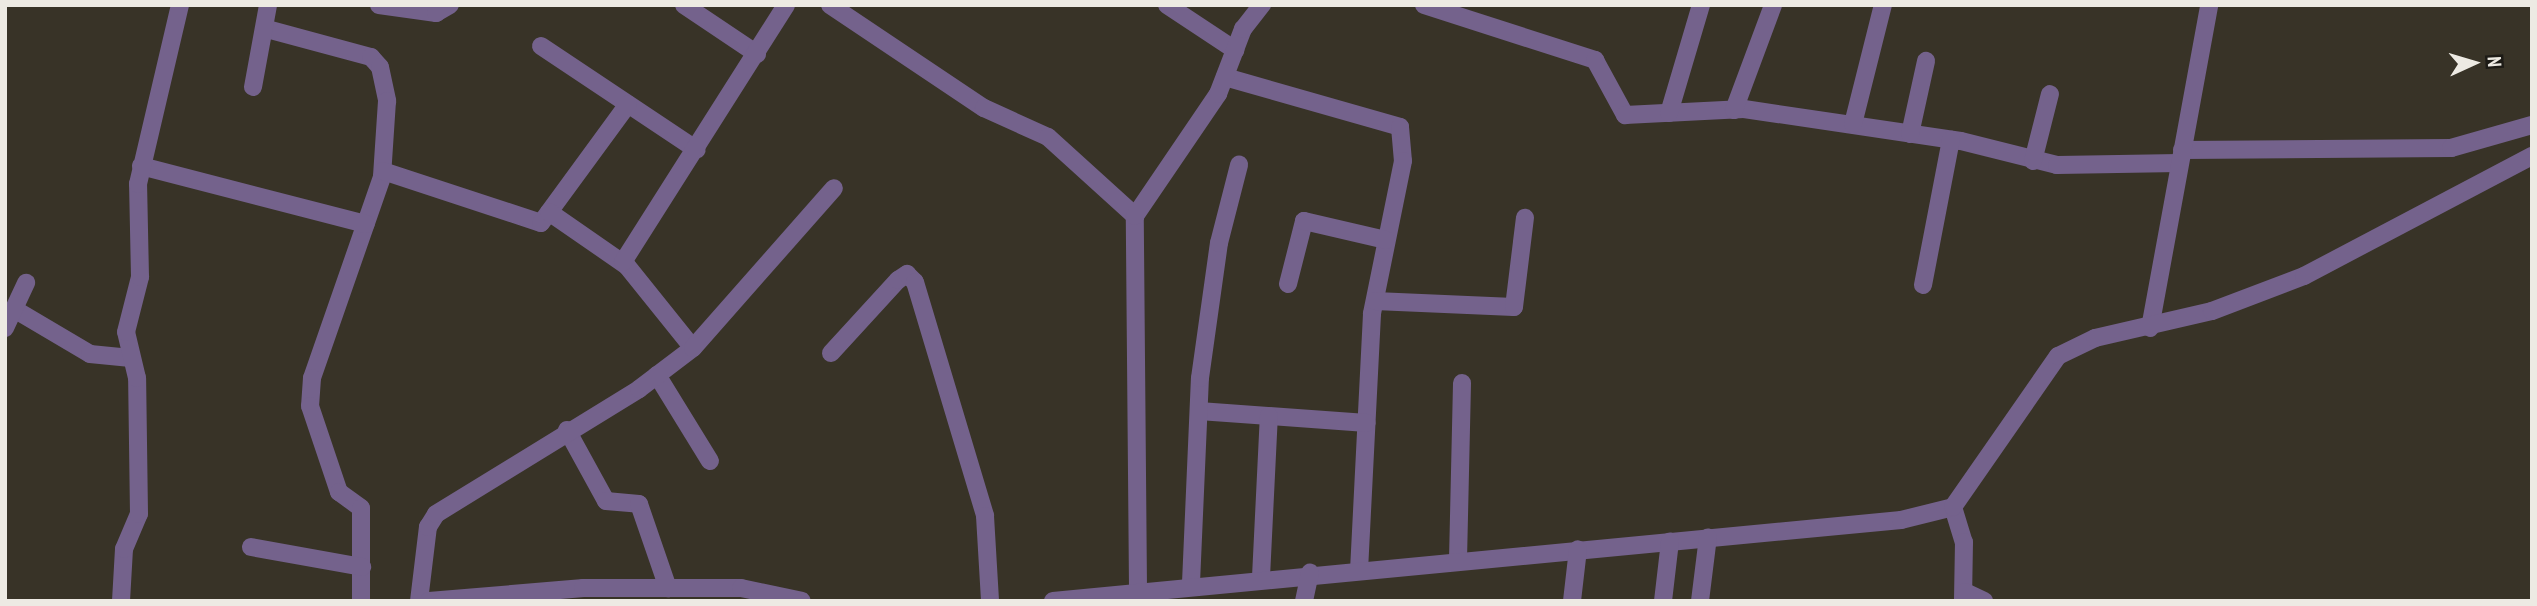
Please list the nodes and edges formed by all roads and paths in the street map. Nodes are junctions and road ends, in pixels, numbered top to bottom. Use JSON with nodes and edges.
{"nodes":[{"id":1,"x":180,"y":5,"type":"edge"},
{"id":2,"x":268,"y":5,"type":"edge"},
{"id":3,"x":379,"y":5,"type":"edge"},
{"id":4,"x":450,"y":5,"type":"edge"},
{"id":5,"x":684,"y":5,"type":"edge"},
{"id":6,"x":786,"y":5,"type":"edge"},
{"id":7,"x":831,"y":5,"type":"edge"},
{"id":8,"x":1167,"y":5,"type":"edge"},
{"id":9,"x":1262,"y":5,"type":"edge"},
{"id":10,"x":1424,"y":5,"type":"edge"},
{"id":11,"x":1701,"y":5,"type":"edge"},
{"id":12,"x":1773,"y":5,"type":"edge"},
{"id":13,"x":1882,"y":5,"type":"edge"},
{"id":14,"x":2209,"y":5,"type":"edge"},
{"id":15,"x":267,"y":29,"type":"junction"},
{"id":16,"x":541,"y":46,"type":"dead end"},
{"id":17,"x":1235,"y":50,"type":"junction"},
{"id":18,"x":757,"y":54,"type":"junction"},
{"id":19,"x":1926,"y":61,"type":"dead end"},
{"id":20,"x":1225,"y":77,"type":"junction"},
{"id":21,"x":253,"y":87,"type":"dead end"},
{"id":22,"x":2050,"y":94,"type":"dead end"},
{"id":23,"x":628,"y":104,"type":"junction"},
{"id":24,"x":1734,"y":110,"type":"junction"},
{"id":25,"x":1669,"y":113,"type":"junction"},
{"id":26,"x":1853,"y":124,"type":"junction"},
{"id":27,"x":2532,"y":125,"type":"edge"},
{"id":28,"x":1910,"y":134,"type":"junction"},
{"id":29,"x":1951,"y":140,"type":"junction"},
{"id":30,"x":698,"y":149,"type":"junction"},
{"id":31,"x":2532,"y":156,"type":"edge"},
{"id":32,"x":2180,"y":157,"type":"junction"},
{"id":33,"x":2033,"y":161,"type":"junction"},
{"id":34,"x":1239,"y":165,"type":"dead end"},
{"id":35,"x":141,"y":166,"type":"junction"},
{"id":36,"x":383,"y":171,"type":"junction"},
{"id":37,"x":834,"y":188,"type":"dead end"},
{"id":38,"x":548,"y":212,"type":"junction"},
{"id":39,"x":1135,"y":216,"type":"junction"},
{"id":40,"x":1525,"y":218,"type":"dead end"},
{"id":41,"x":366,"y":224,"type":"junction"},
{"id":42,"x":1387,"y":240,"type":"junction"},
{"id":43,"x":623,"y":262,"type":"junction"},
{"id":44,"x":26,"y":283,"type":"dead end"},
{"id":45,"x":1288,"y":284,"type":"dead end"},
{"id":46,"x":1923,"y":285,"type":"dead end"},
{"id":47,"x":1375,"y":301,"type":"junction"},
{"id":48,"x":14,"y":309,"type":"junction"},
{"id":49,"x":5,"y":328,"type":"edge"},
{"id":50,"x":2150,"y":328,"type":"junction"},
{"id":51,"x":693,"y":348,"type":"junction"},
{"id":52,"x":831,"y":353,"type":"dead end"},
{"id":53,"x":131,"y":358,"type":"junction"},
{"id":54,"x":657,"y":375,"type":"junction"},
{"id":55,"x":1462,"y":383,"type":"dead end"},
{"id":56,"x":1199,"y":411,"type":"junction"},
{"id":57,"x":1269,"y":416,"type":"junction"},
{"id":58,"x":1367,"y":423,"type":"junction"},
{"id":59,"x":567,"y":430,"type":"junction"},
{"id":60,"x":710,"y":461,"type":"dead end"},
{"id":61,"x":1954,"y":507,"type":"junction"},
{"id":62,"x":1708,"y":537,"type":"junction"},
{"id":63,"x":1670,"y":541,"type":"junction"},
{"id":64,"x":251,"y":547,"type":"dead end"},
{"id":65,"x":1578,"y":549,"type":"junction"},
{"id":66,"x":1458,"y":560,"type":"junction"},
{"id":67,"x":362,"y":567,"type":"junction"},
{"id":68,"x":1359,"y":569,"type":"junction"},
{"id":69,"x":1310,"y":573,"type":"junction"},
{"id":70,"x":1261,"y":577,"type":"junction"},
{"id":71,"x":1191,"y":583,"type":"junction"},
{"id":72,"x":1138,"y":588,"type":"junction"},
{"id":73,"x":668,"y":589,"type":"junction"},
{"id":74,"x":637,"y":595,"type":"edge"},
{"id":75,"x":1964,"y":596,"type":"edge"},
{"id":76,"x":121,"y":601,"type":"edge"},
{"id":77,"x":361,"y":601,"type":"edge"},
{"id":78,"x":419,"y":601,"type":"edge"},
{"id":79,"x":429,"y":601,"type":"edge"},
{"id":80,"x":802,"y":601,"type":"edge"},
{"id":81,"x":990,"y":601,"type":"edge"},
{"id":82,"x":1053,"y":601,"type":"edge"},
{"id":83,"x":1304,"y":601,"type":"edge"},
{"id":84,"x":1572,"y":601,"type":"edge"},
{"id":85,"x":1663,"y":601,"type":"edge"},
{"id":86,"x":1700,"y":601,"type":"edge"},
{"id":87,"x":1984,"y":601,"type":"edge"}],
"edges":[{"from":1,"to":35,"type":"street"},
{"from":2,"to":15,"type":"street"},
{"from":3,"to":4,"type":"street"},
{"from":5,"to":18,"type":"street"},
{"from":6,"to":18,"type":"street"},
{"from":7,"to":39,"type":"street"},
{"from":8,"to":17,"type":"street"},
{"from":9,"to":17,"type":"street"},
{"from":10,"to":25,"type":"street"},
{"from":11,"to":25,"type":"street"},
{"from":12,"to":24,"type":"street"},
{"from":13,"to":26,"type":"street"},
{"from":14,"to":32,"type":"street"},
{"from":15,"to":21,"type":"street"},
{"from":15,"to":36,"type":"street"},
{"from":16,"to":23,"type":"street"},
{"from":17,"to":20,"type":"street"},
{"from":18,"to":30,"type":"street"},
{"from":19,"to":28,"type":"street"},
{"from":20,"to":39,"type":"street"},
{"from":20,"to":42,"type":"street"},
{"from":22,"to":33,"type":"street"},
{"from":23,"to":30,"type":"street"},
{"from":23,"to":38,"type":"street"},
{"from":24,"to":25,"type":"street"},
{"from":24,"to":26,"type":"street"},
{"from":26,"to":28,"type":"street"},
{"from":27,"to":32,"type":"street"},
{"from":28,"to":29,"type":"street"},
{"from":29,"to":33,"type":"street"},
{"from":29,"to":46,"type":"street"},
{"from":30,"to":43,"type":"street"},
{"from":31,"to":50,"type":"street"},
{"from":32,"to":33,"type":"street"},
{"from":32,"to":50,"type":"street"},
{"from":34,"to":56,"type":"street"},
{"from":35,"to":41,"type":"street"},
{"from":35,"to":53,"type":"street"},
{"from":36,"to":38,"type":"street"},
{"from":36,"to":41,"type":"street"},
{"from":37,"to":51,"type":"street"},
{"from":38,"to":43,"type":"street"},
{"from":39,"to":72,"type":"street"},
{"from":40,"to":47,"type":"street"},
{"from":41,"to":67,"type":"street"},
{"from":42,"to":45,"type":"street"},
{"from":42,"to":47,"type":"street"},
{"from":43,"to":51,"type":"street"},
{"from":44,"to":48,"type":"street"},
{"from":47,"to":58,"type":"street"},
{"from":48,"to":49,"type":"street"},
{"from":48,"to":53,"type":"street"},
{"from":50,"to":61,"type":"street"},
{"from":51,"to":54,"type":"street"},
{"from":52,"to":81,"type":"street"},
{"from":53,"to":76,"type":"street"},
{"from":54,"to":59,"type":"street"},
{"from":54,"to":60,"type":"street"},
{"from":55,"to":66,"type":"street"},
{"from":56,"to":57,"type":"street"},
{"from":56,"to":71,"type":"street"},
{"from":57,"to":58,"type":"street"},
{"from":57,"to":70,"type":"street"},
{"from":58,"to":68,"type":"street"},
{"from":59,"to":73,"type":"street"},
{"from":59,"to":78,"type":"street"},
{"from":61,"to":62,"type":"street"},
{"from":61,"to":75,"type":"street"},
{"from":62,"to":63,"type":"street"},
{"from":62,"to":86,"type":"street"},
{"from":63,"to":65,"type":"street"},
{"from":63,"to":85,"type":"street"},
{"from":64,"to":67,"type":"street"},
{"from":65,"to":66,"type":"street"},
{"from":65,"to":84,"type":"street"},
{"from":66,"to":68,"type":"street"},
{"from":67,"to":77,"type":"street"},
{"from":68,"to":69,"type":"street"},
{"from":69,"to":70,"type":"street"},
{"from":69,"to":83,"type":"street"},
{"from":70,"to":71,"type":"street"},
{"from":71,"to":72,"type":"street"},
{"from":72,"to":82,"type":"street"},
{"from":73,"to":74,"type":"street"},
{"from":73,"to":80,"type":"street"},
{"from":74,"to":79,"type":"street"},
{"from":75,"to":87,"type":"street"}]}
